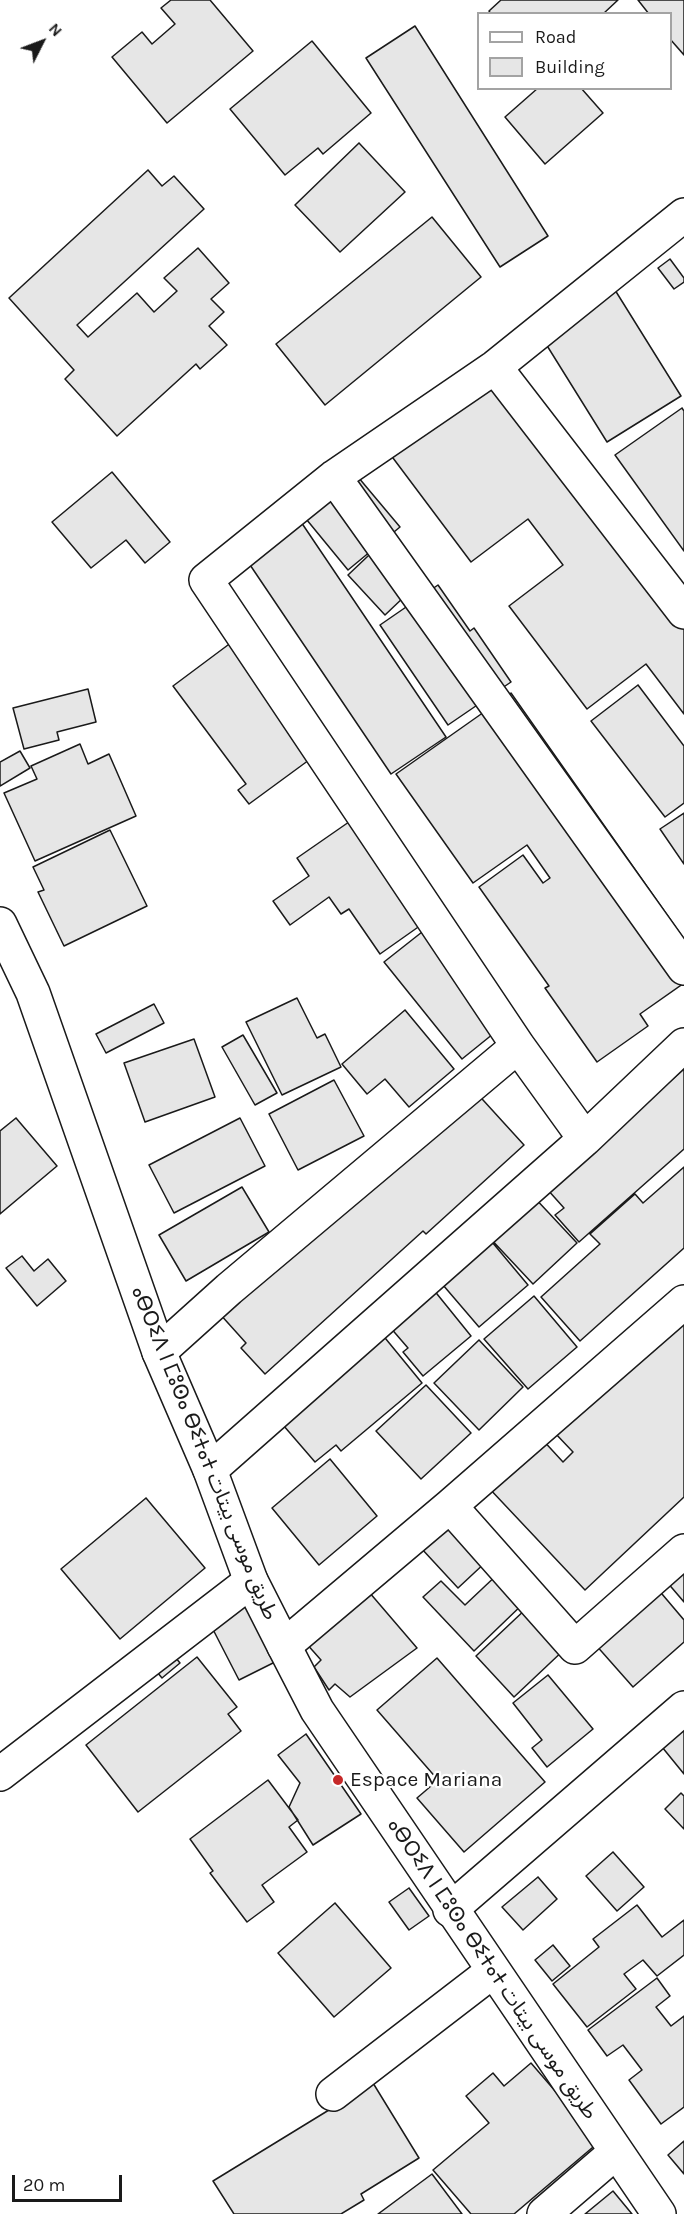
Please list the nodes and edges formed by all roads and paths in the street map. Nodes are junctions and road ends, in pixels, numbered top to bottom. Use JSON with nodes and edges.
{"nodes":[{"id":1,"x":684,"y":215,"type":"edge"},
{"id":2,"x":495,"y":367,"type":"junction"},
{"id":3,"x":334,"y":477,"type":"junction"},
{"id":4,"x":684,"y":612,"type":"edge"},
{"id":5,"x":0,"y":924,"type":"edge"},
{"id":6,"x":684,"y":968,"type":"edge"},
{"id":7,"x":684,"y":1045,"type":"edge"},
{"id":8,"x":518,"y":1046,"type":"junction"},
{"id":9,"x":585,"y":1138,"type":"junction"},
{"id":10,"x":684,"y":1302,"type":"edge"},
{"id":11,"x":159,"y":1352,"type":"junction"},
{"id":12,"x":210,"y":1470,"type":"junction"},
{"id":13,"x":450,"y":1506,"type":"junction"},
{"id":14,"x":684,"y":1551,"type":"edge"},
{"id":15,"x":250,"y":1581,"type":"junction"},
{"id":16,"x":284,"y":1646,"type":"junction"},
{"id":17,"x":684,"y":1707,"type":"edge"},
{"id":18,"x":0,"y":1774,"type":"edge"},
{"id":19,"x":450,"y":1910,"type":"junction"},
{"id":20,"x":493,"y":1971,"type":"junction"},
{"id":21,"x":333,"y":2094,"type":"dead end"},
{"id":22,"x":616,"y":2152,"type":"junction"},
{"id":23,"x":544,"y":2214,"type":"edge"},
{"id":24,"x":659,"y":2214,"type":"edge"}],
"edges":[{"from":1,"to":2,"type":"street"},
{"from":2,"to":3,"type":"street"},
{"from":2,"to":4,"type":"street"},
{"from":3,"to":6,"type":"street"},
{"from":3,"to":8,"type":"street"},
{"from":5,"to":11,"type":"street","name":"ⴰⴱⵔⵉⴷ ⵏ ⵎⵓⵙⴰ ⴱⵉⵜⴰⵜ طريق موسى بيتات"},
{"from":7,"to":9,"type":"street"},
{"from":8,"to":9,"type":"street"},
{"from":8,"to":11,"type":"street"},
{"from":9,"to":12,"type":"street"},
{"from":10,"to":13,"type":"street"},
{"from":11,"to":12,"type":"street","name":"ⴰⴱⵔⵉⴷ ⵏ ⵎⵓⵙⴰ ⴱⵉⵜⴰⵜ طريق موسى بيتات"},
{"from":12,"to":15,"type":"street","name":"ⴰⴱⵔⵉⴷ ⵏ ⵎⵓⵙⴰ ⴱⵉⵜⴰⵜ طريق موسى بيتات"},
{"from":13,"to":14,"type":"street"},
{"from":13,"to":16,"type":"street"},
{"from":15,"to":16,"type":"street","name":"ⴰⴱⵔⵉⴷ ⵏ ⵎⵓⵙⴰ ⴱⵉⵜⴰⵜ طريق موسى بيتات"},
{"from":15,"to":18,"type":"street"},
{"from":16,"to":19,"type":"street","name":"ⴰⴱⵔⵉⴷ ⵏ ⵎⵓⵙⴰ ⴱⵉⵜⴰⵜ طريق موسى بيتات"},
{"from":17,"to":19,"type":"street"},
{"from":19,"to":20,"type":"street","name":"ⴰⴱⵔⵉⴷ ⵏ ⵎⵓⵙⴰ ⴱⵉⵜⴰⵜ طريق موسى بيتات"},
{"from":20,"to":21,"type":"street"},
{"from":20,"to":22,"type":"street","name":"ⴰⴱⵔⵉⴷ ⵏ ⵎⵓⵙⴰ ⴱⵉⵜⴰⵜ طريق موسى بيتات"},
{"from":22,"to":23,"type":"street"},
{"from":22,"to":24,"type":"street","name":"ⴰⴱⵔⵉⴷ ⵏ ⵎⵓⵙⴰ ⴱⵉⵜⴰⵜ طريق موسى بيتات"}]}
